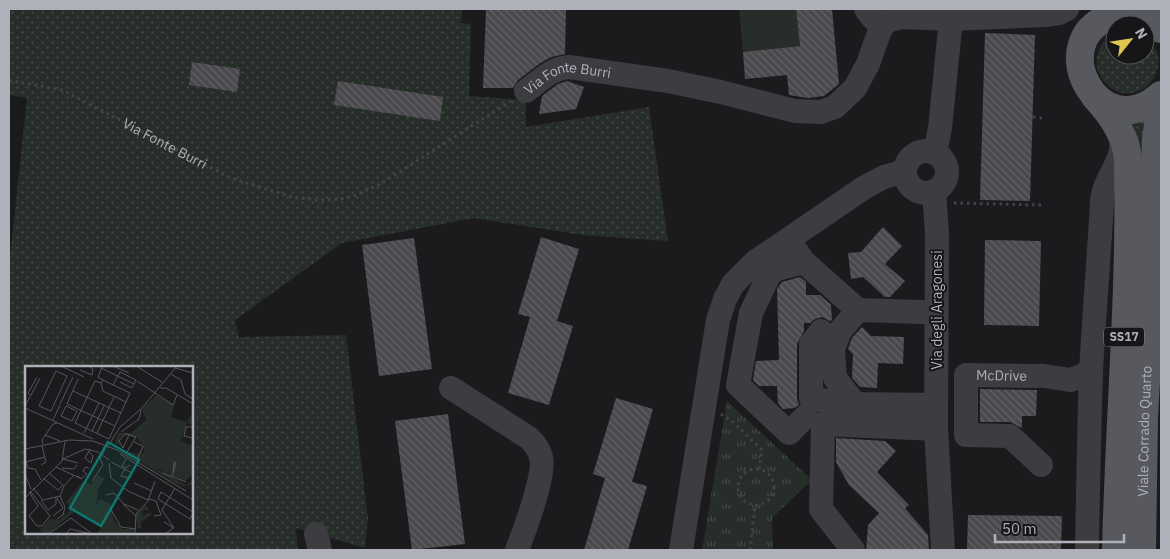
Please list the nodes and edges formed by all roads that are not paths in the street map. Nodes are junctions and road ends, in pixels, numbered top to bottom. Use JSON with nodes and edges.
{"nodes":[{"id":1,"x":866,"y":9,"type":"edge"},
{"id":2,"x":1090,"y":9,"type":"edge"},
{"id":3,"x":1056,"y":12,"type":"edge"},
{"id":4,"x":1126,"y":12,"type":"edge"},
{"id":5,"x":952,"y":14,"type":"edge"},
{"id":6,"x":1161,"y":15,"type":"edge"},
{"id":7,"x":882,"y":26,"type":"junction"},
{"id":8,"x":1161,"y":29,"type":"edge"},
{"id":9,"x":1085,"y":39,"type":"junction"},
{"id":10,"x":526,"y":91,"type":"road end"},
{"id":11,"x":1161,"y":94,"type":"edge"},
{"id":12,"x":1095,"y":97,"type":"junction"},
{"id":13,"x":1161,"y":104,"type":"edge"},
{"id":14,"x":1117,"y":126,"type":"junction"},
{"id":15,"x":935,"y":153,"type":"junction"},
{"id":16,"x":905,"y":171,"type":"junction"},
{"id":17,"x":935,"y":197,"type":"junction"},
{"id":18,"x":789,"y":239,"type":"junction"},
{"id":19,"x":804,"y":262,"type":"junction"},
{"id":20,"x":858,"y":310,"type":"junction"},
{"id":21,"x":922,"y":312,"type":"dead end"},
{"id":22,"x":821,"y":331,"type":"dead end"},
{"id":23,"x":1161,"y":350,"type":"edge"},
{"id":24,"x":1092,"y":370,"type":"junction"},
{"id":25,"x":451,"y":388,"type":"dead end"},
{"id":26,"x":855,"y":404,"type":"junction"},
{"id":27,"x":936,"y":404,"type":"junction"},
{"id":28,"x":806,"y":416,"type":"dead end"},
{"id":29,"x":1144,"y":418,"type":"junction"},
{"id":30,"x":936,"y":429,"type":"junction"},
{"id":31,"x":1040,"y":465,"type":"dead end"},
{"id":32,"x":517,"y":550,"type":"edge"},
{"id":33,"x":681,"y":550,"type":"edge"},
{"id":34,"x":853,"y":550,"type":"edge"},
{"id":35,"x":943,"y":550,"type":"edge"},
{"id":36,"x":1087,"y":550,"type":"edge"},
{"id":37,"x":1116,"y":550,"type":"edge"},
{"id":38,"x":1142,"y":550,"type":"edge"}],
"edges":[{"from":1,"to":7,"type":"street"},
{"from":2,"to":9,"type":"main road","name":"Viale Corrado Quarto"},
{"from":3,"to":5,"type":"street"},
{"from":4,"to":6,"type":"main road"},
{"from":4,"to":8,"type":"main road"},
{"from":4,"to":9,"type":"main road"},
{"from":5,"to":7,"type":"street"},
{"from":5,"to":15,"type":"street"},
{"from":7,"to":10,"type":"street","name":"Via Fonte Burri"},
{"from":9,"to":12,"type":"main road","name":"Viale Corrado Quarto"},
{"from":11,"to":12,"type":"main road"},
{"from":12,"to":14,"type":"main road","name":"Viale Corrado Quarto","number":"SS17"},
{"from":13,"to":29,"type":"main road","name":"Viale Corrado Quarto","number":"SS17"},
{"from":14,"to":24,"type":"street","name":"Viale Corrado Quarto"},
{"from":14,"to":37,"type":"main road","name":"Viale Corrado Quarto","number":"SS17"},
{"from":15,"to":16,"type":"street"},
{"from":15,"to":17,"type":"street"},
{"from":16,"to":17,"type":"street"},
{"from":16,"to":18,"type":"street"},
{"from":17,"to":27,"type":"street","name":"Via degli Aragonesi"},
{"from":18,"to":19,"type":"street"},
{"from":18,"to":33,"type":"street"},
{"from":19,"to":20,"type":"street"},
{"from":19,"to":28,"type":"street"},
{"from":20,"to":21,"type":"street"},
{"from":20,"to":26,"type":"street"},
{"from":22,"to":26,"type":"street"},
{"from":23,"to":29,"type":"main road"},
{"from":24,"to":31,"type":"street","name":"McDrive"},
{"from":24,"to":36,"type":"street","name":"Viale Corrado Quarto"},
{"from":25,"to":32,"type":"street"},
{"from":26,"to":27,"type":"street"},
{"from":27,"to":30,"type":"street","name":"Via degli Aragonesi"},
{"from":29,"to":38,"type":"main road","name":"Viale Corrado Quarto","number":"SS17"},
{"from":30,"to":34,"type":"street"},
{"from":30,"to":35,"type":"street","name":"Via degli Aragonesi"}]}
